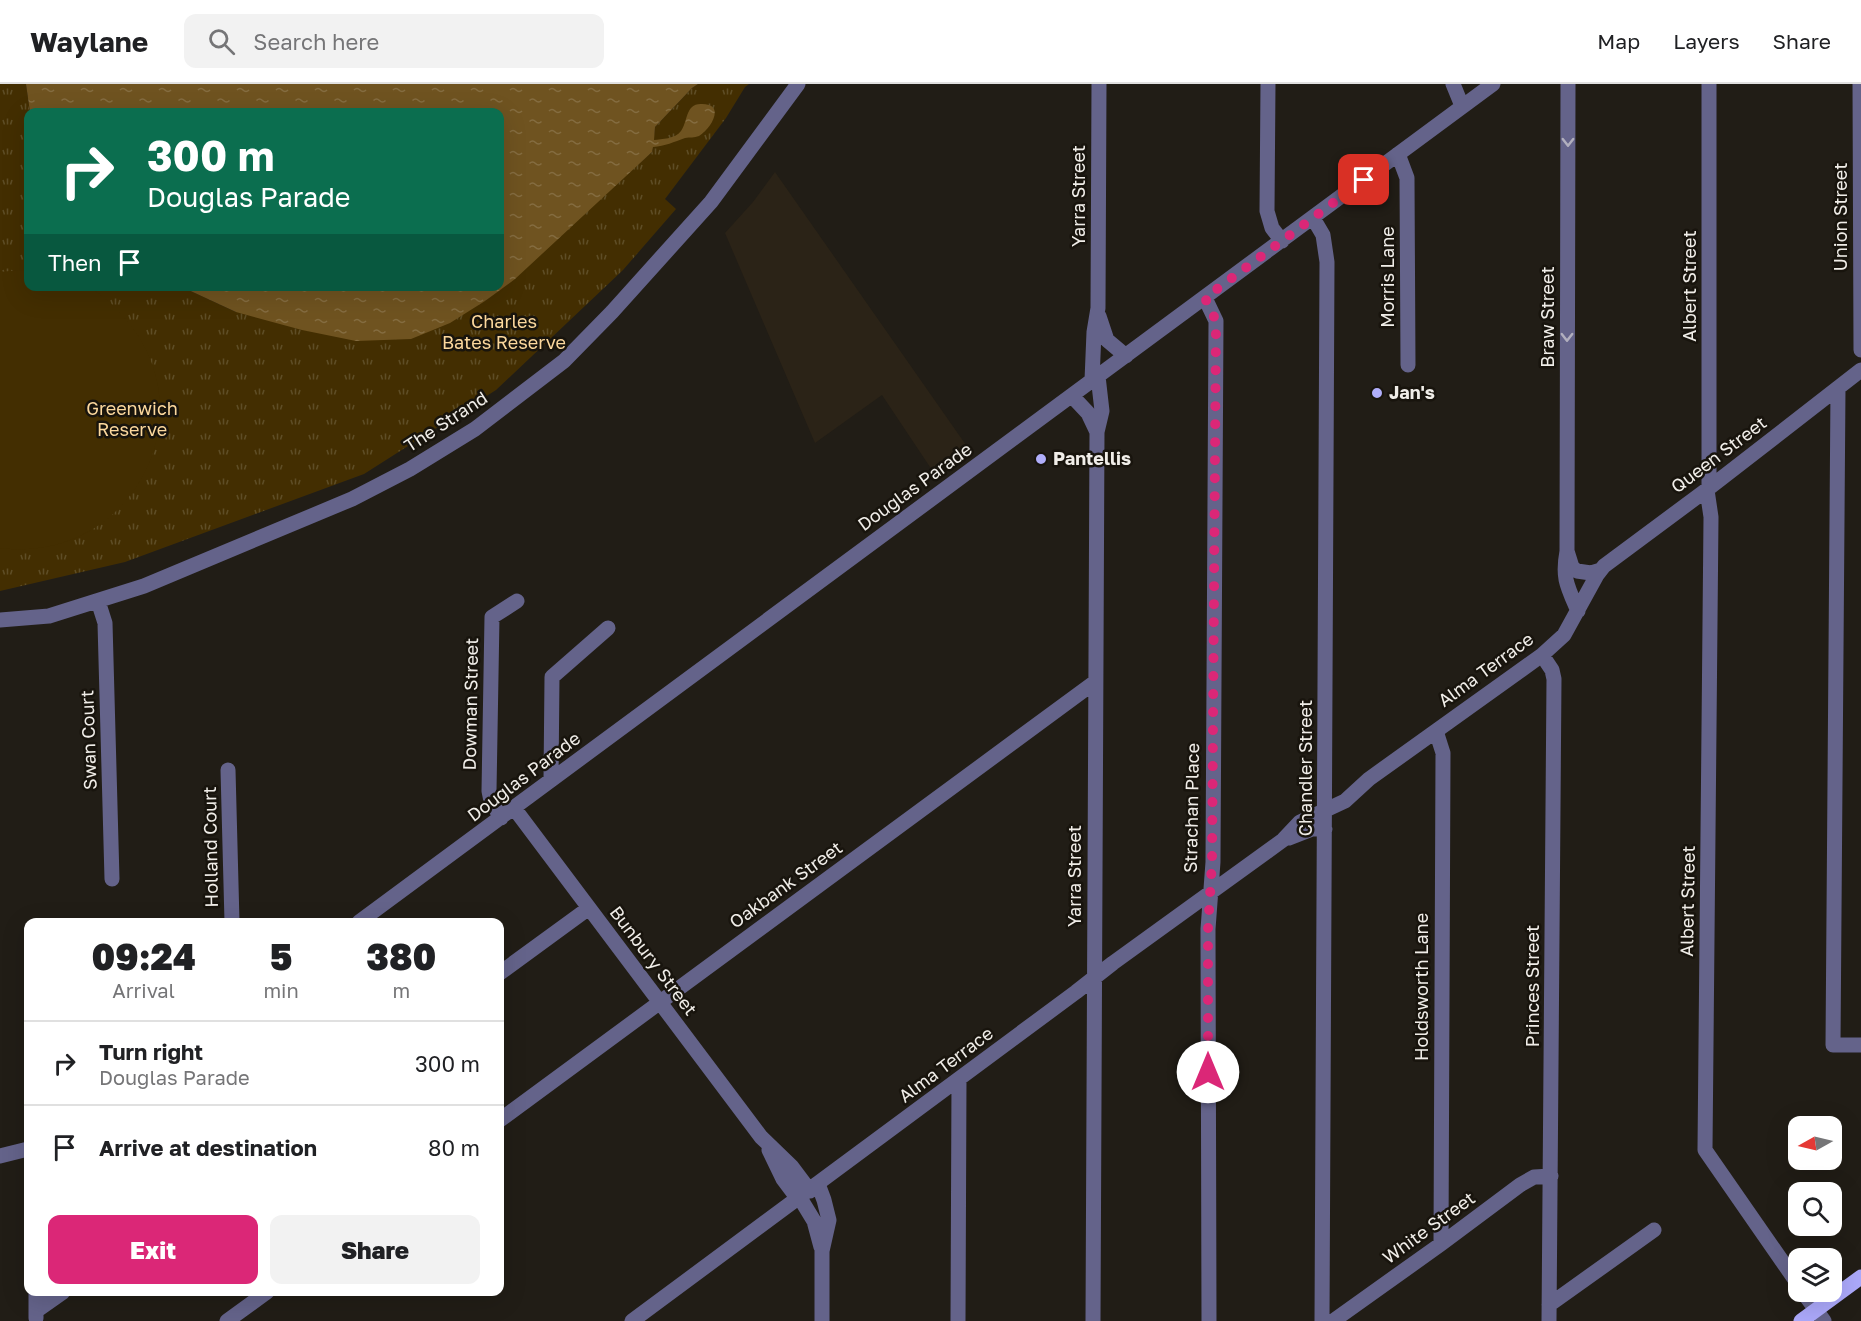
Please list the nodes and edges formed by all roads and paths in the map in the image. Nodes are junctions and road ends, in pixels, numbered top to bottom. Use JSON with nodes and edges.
{"nodes":[{"id":1,"x":798,"y":84,"type":"edge"},
{"id":2,"x":1099,"y":84,"type":"edge"},
{"id":3,"x":1268,"y":84,"type":"edge"},
{"id":4,"x":1453,"y":84,"type":"edge"},
{"id":5,"x":1493,"y":84,"type":"edge"},
{"id":6,"x":1568,"y":84,"type":"edge"},
{"id":7,"x":1709,"y":84,"type":"edge"},
{"id":8,"x":1860,"y":84,"type":"edge"},
{"id":9,"x":1462,"y":106,"type":"junction"},
{"id":10,"x":1398,"y":154,"type":"junction"},
{"id":11,"x":1313,"y":218,"type":"junction"},
{"id":12,"x":1282,"y":241,"type":"junction"},
{"id":13,"x":1205,"y":298,"type":"junction"},
{"id":14,"x":1098,"y":308,"type":"junction"},
{"id":15,"x":1861,"y":350,"type":"edge"},
{"id":16,"x":1126,"y":356,"type":"junction"},
{"id":17,"x":1408,"y":365,"type":"dead end"},
{"id":18,"x":1861,"y":370,"type":"edge"},
{"id":19,"x":1095,"y":378,"type":"junction"},
{"id":20,"x":1838,"y":388,"type":"junction"},
{"id":21,"x":1072,"y":396,"type":"junction"},
{"id":22,"x":1097,"y":432,"type":"junction"},
{"id":23,"x":1708,"y":489,"type":"junction"},
{"id":24,"x":1567,"y":551,"type":"junction"},
{"id":25,"x":1601,"y":570,"type":"junction"},
{"id":26,"x":98,"y":601,"type":"junction"},
{"id":27,"x":517,"y":601,"type":"dead end"},
{"id":28,"x":1578,"y":611,"type":"junction"},
{"id":29,"x":0,"y":620,"type":"edge"},
{"id":30,"x":608,"y":627,"type":"dead end"},
{"id":31,"x":1542,"y":655,"type":"junction"},
{"id":32,"x":1095,"y":682,"type":"junction"},
{"id":33,"x":1436,"y":730,"type":"junction"},
{"id":34,"x":228,"y":770,"type":"dead end"},
{"id":35,"x":551,"y":780,"type":"junction"},
{"id":36,"x":1325,"y":803,"type":"junction"},
{"id":37,"x":514,"y":808,"type":"junction"},
{"id":38,"x":501,"y":818,"type":"junction"},
{"id":39,"x":1325,"y":829,"type":"junction"},
{"id":40,"x":1283,"y":840,"type":"junction"},
{"id":41,"x":112,"y":879,"type":"dead end"},
{"id":42,"x":1210,"y":892,"type":"junction"},
{"id":43,"x":589,"y":908,"type":"junction"},
{"id":44,"x":232,"y":918,"type":"edge"},
{"id":45,"x":364,"y":918,"type":"edge"},
{"id":46,"x":504,"y":970,"type":"edge"},
{"id":47,"x":1094,"y":978,"type":"junction"},
{"id":48,"x":660,"y":1002,"type":"junction"},
{"id":49,"x":1861,"y":1046,"type":"edge"},
{"id":50,"x":959,"y":1079,"type":"junction"},
{"id":51,"x":504,"y":1117,"type":"edge"},
{"id":52,"x":24,"y":1151,"type":"edge"},
{"id":53,"x":0,"y":1156,"type":"edge"},
{"id":54,"x":1551,"y":1176,"type":"junction"},
{"id":55,"x":806,"y":1193,"type":"junction"},
{"id":56,"x":1654,"y":1230,"type":"dead end"},
{"id":57,"x":1441,"y":1244,"type":"junction"},
{"id":58,"x":822,"y":1256,"type":"junction"},
{"id":59,"x":1788,"y":1270,"type":"edge"},
{"id":60,"x":1861,"y":1277,"type":"edge"},
{"id":61,"x":36,"y":1296,"type":"edge"},
{"id":62,"x":58,"y":1296,"type":"edge"},
{"id":63,"x":261,"y":1296,"type":"edge"},
{"id":64,"x":1810,"y":1302,"type":"edge"},
{"id":65,"x":1820,"y":1315,"type":"edge"},
{"id":66,"x":36,"y":1316,"type":"edge"},
{"id":67,"x":1547,"y":1316,"type":"edge"},
{"id":68,"x":227,"y":1321,"type":"edge"},
{"id":69,"x":632,"y":1321,"type":"edge"},
{"id":70,"x":822,"y":1321,"type":"edge"},
{"id":71,"x":958,"y":1321,"type":"edge"},
{"id":72,"x":1093,"y":1321,"type":"edge"},
{"id":73,"x":1209,"y":1321,"type":"edge"},
{"id":74,"x":1322,"y":1321,"type":"edge"},
{"id":75,"x":1333,"y":1321,"type":"edge"},
{"id":76,"x":1801,"y":1321,"type":"edge"}],
"edges":[{"from":1,"to":26,"type":"street","name":"The Strand"},
{"from":2,"to":14,"type":"street","name":"Yarra Street"},
{"from":3,"to":12,"type":"street"},
{"from":4,"to":9,"type":"street"},
{"from":5,"to":9,"type":"street","name":"Douglas Parade"},
{"from":6,"to":24,"type":"street","name":"Braw Street","one_way":true},
{"from":7,"to":23,"type":"street","name":"Albert Street"},
{"from":8,"to":15,"type":"street","name":"Union Street"},
{"from":9,"to":10,"type":"street","name":"Douglas Parade"},
{"from":10,"to":11,"type":"street","name":"Douglas Parade"},
{"from":10,"to":17,"type":"street","name":"Morris Lane"},
{"from":11,"to":12,"type":"street","name":"Douglas Parade"},
{"from":11,"to":36,"type":"street","name":"Chandler Street"},
{"from":12,"to":13,"type":"street","name":"Douglas Parade"},
{"from":13,"to":16,"type":"street","name":"Douglas Parade"},
{"from":13,"to":42,"type":"street","name":"Strachan Place"},
{"from":14,"to":16,"type":"street","name":"Yarra Street"},
{"from":14,"to":19,"type":"street","name":"Yarra Street"},
{"from":16,"to":19,"type":"street","name":"Douglas Parade"},
{"from":18,"to":20,"type":"street","name":"Queen Street"},
{"from":19,"to":21,"type":"street","name":"Douglas Parade"},
{"from":19,"to":22,"type":"street","name":"Yarra Street"},
{"from":20,"to":23,"type":"street","name":"Queen Street"},
{"from":20,"to":49,"type":"street"},
{"from":21,"to":22,"type":"street"},
{"from":21,"to":35,"type":"street","name":"Douglas Parade"},
{"from":22,"to":32,"type":"street","name":"Yarra Street"},
{"from":23,"to":25,"type":"street","name":"Queen Street"},
{"from":23,"to":59,"type":"street","name":"Albert Street"},
{"from":24,"to":25,"type":"street"},
{"from":24,"to":28,"type":"street","name":"Braw Street"},
{"from":25,"to":28,"type":"street","name":"Alma Terrace"},
{"from":26,"to":29,"type":"street","name":"The Strand"},
{"from":26,"to":41,"type":"street","name":"Swan Court"},
{"from":27,"to":38,"type":"street","name":"Dowman Street"},
{"from":28,"to":31,"type":"street","name":"Alma Terrace"},
{"from":30,"to":35,"type":"street"},
{"from":31,"to":33,"type":"street","name":"Alma Terrace"},
{"from":31,"to":54,"type":"street","name":"Princes Street"},
{"from":32,"to":47,"type":"street","name":"Yarra Street"},
{"from":32,"to":48,"type":"street","name":"Oakbank Street"},
{"from":33,"to":36,"type":"street","name":"Alma Terrace"},
{"from":33,"to":57,"type":"street","name":"Holdsworth Lane"},
{"from":34,"to":44,"type":"street","name":"Holland Court"},
{"from":35,"to":37,"type":"street","name":"Douglas Parade"},
{"from":36,"to":39,"type":"street","name":"Chandler Street"},
{"from":36,"to":40,"type":"street","name":"Alma Terrace"},
{"from":37,"to":38,"type":"street","name":"Douglas Parade"},
{"from":37,"to":43,"type":"street","name":"Bunbury Street"},
{"from":38,"to":45,"type":"street","name":"Douglas Parade"},
{"from":39,"to":40,"type":"street","name":"Alma Terrace"},
{"from":39,"to":74,"type":"street","name":"Chandler Street"},
{"from":40,"to":42,"type":"street","name":"Alma Terrace"},
{"from":42,"to":47,"type":"street","name":"Alma Terrace"},
{"from":42,"to":73,"type":"street","name":"Strachan Place"},
{"from":43,"to":46,"type":"street"},
{"from":43,"to":48,"type":"street","name":"Bunbury Street"},
{"from":47,"to":50,"type":"street","name":"Alma Terrace"},
{"from":47,"to":72,"type":"street","name":"Yarra Street"},
{"from":48,"to":51,"type":"street","name":"Oakbank Street"},
{"from":48,"to":55,"type":"street","name":"Bunbury Street"},
{"from":50,"to":55,"type":"street","name":"Alma Terrace"},
{"from":50,"to":71,"type":"street"},
{"from":52,"to":53,"type":"street"},
{"from":54,"to":57,"type":"street","name":"White Street"},
{"from":54,"to":67,"type":"street","name":"Princes Street"},
{"from":55,"to":58,"type":"street","name":"Bunbury Street"},
{"from":55,"to":58,"type":"street","name":"Bunbury Street"},
{"from":55,"to":69,"type":"street","name":"Alma Terrace"},
{"from":56,"to":67,"type":"street"},
{"from":57,"to":75,"type":"street","name":"White Street"},
{"from":58,"to":70,"type":"street","name":"Bunbury Street"},
{"from":60,"to":65,"type":"main road"},
{"from":61,"to":66,"type":"street"},
{"from":62,"to":66,"type":"street"},
{"from":63,"to":68,"type":"street"},
{"from":64,"to":65,"type":"street"},
{"from":65,"to":76,"type":"main road"}]}
